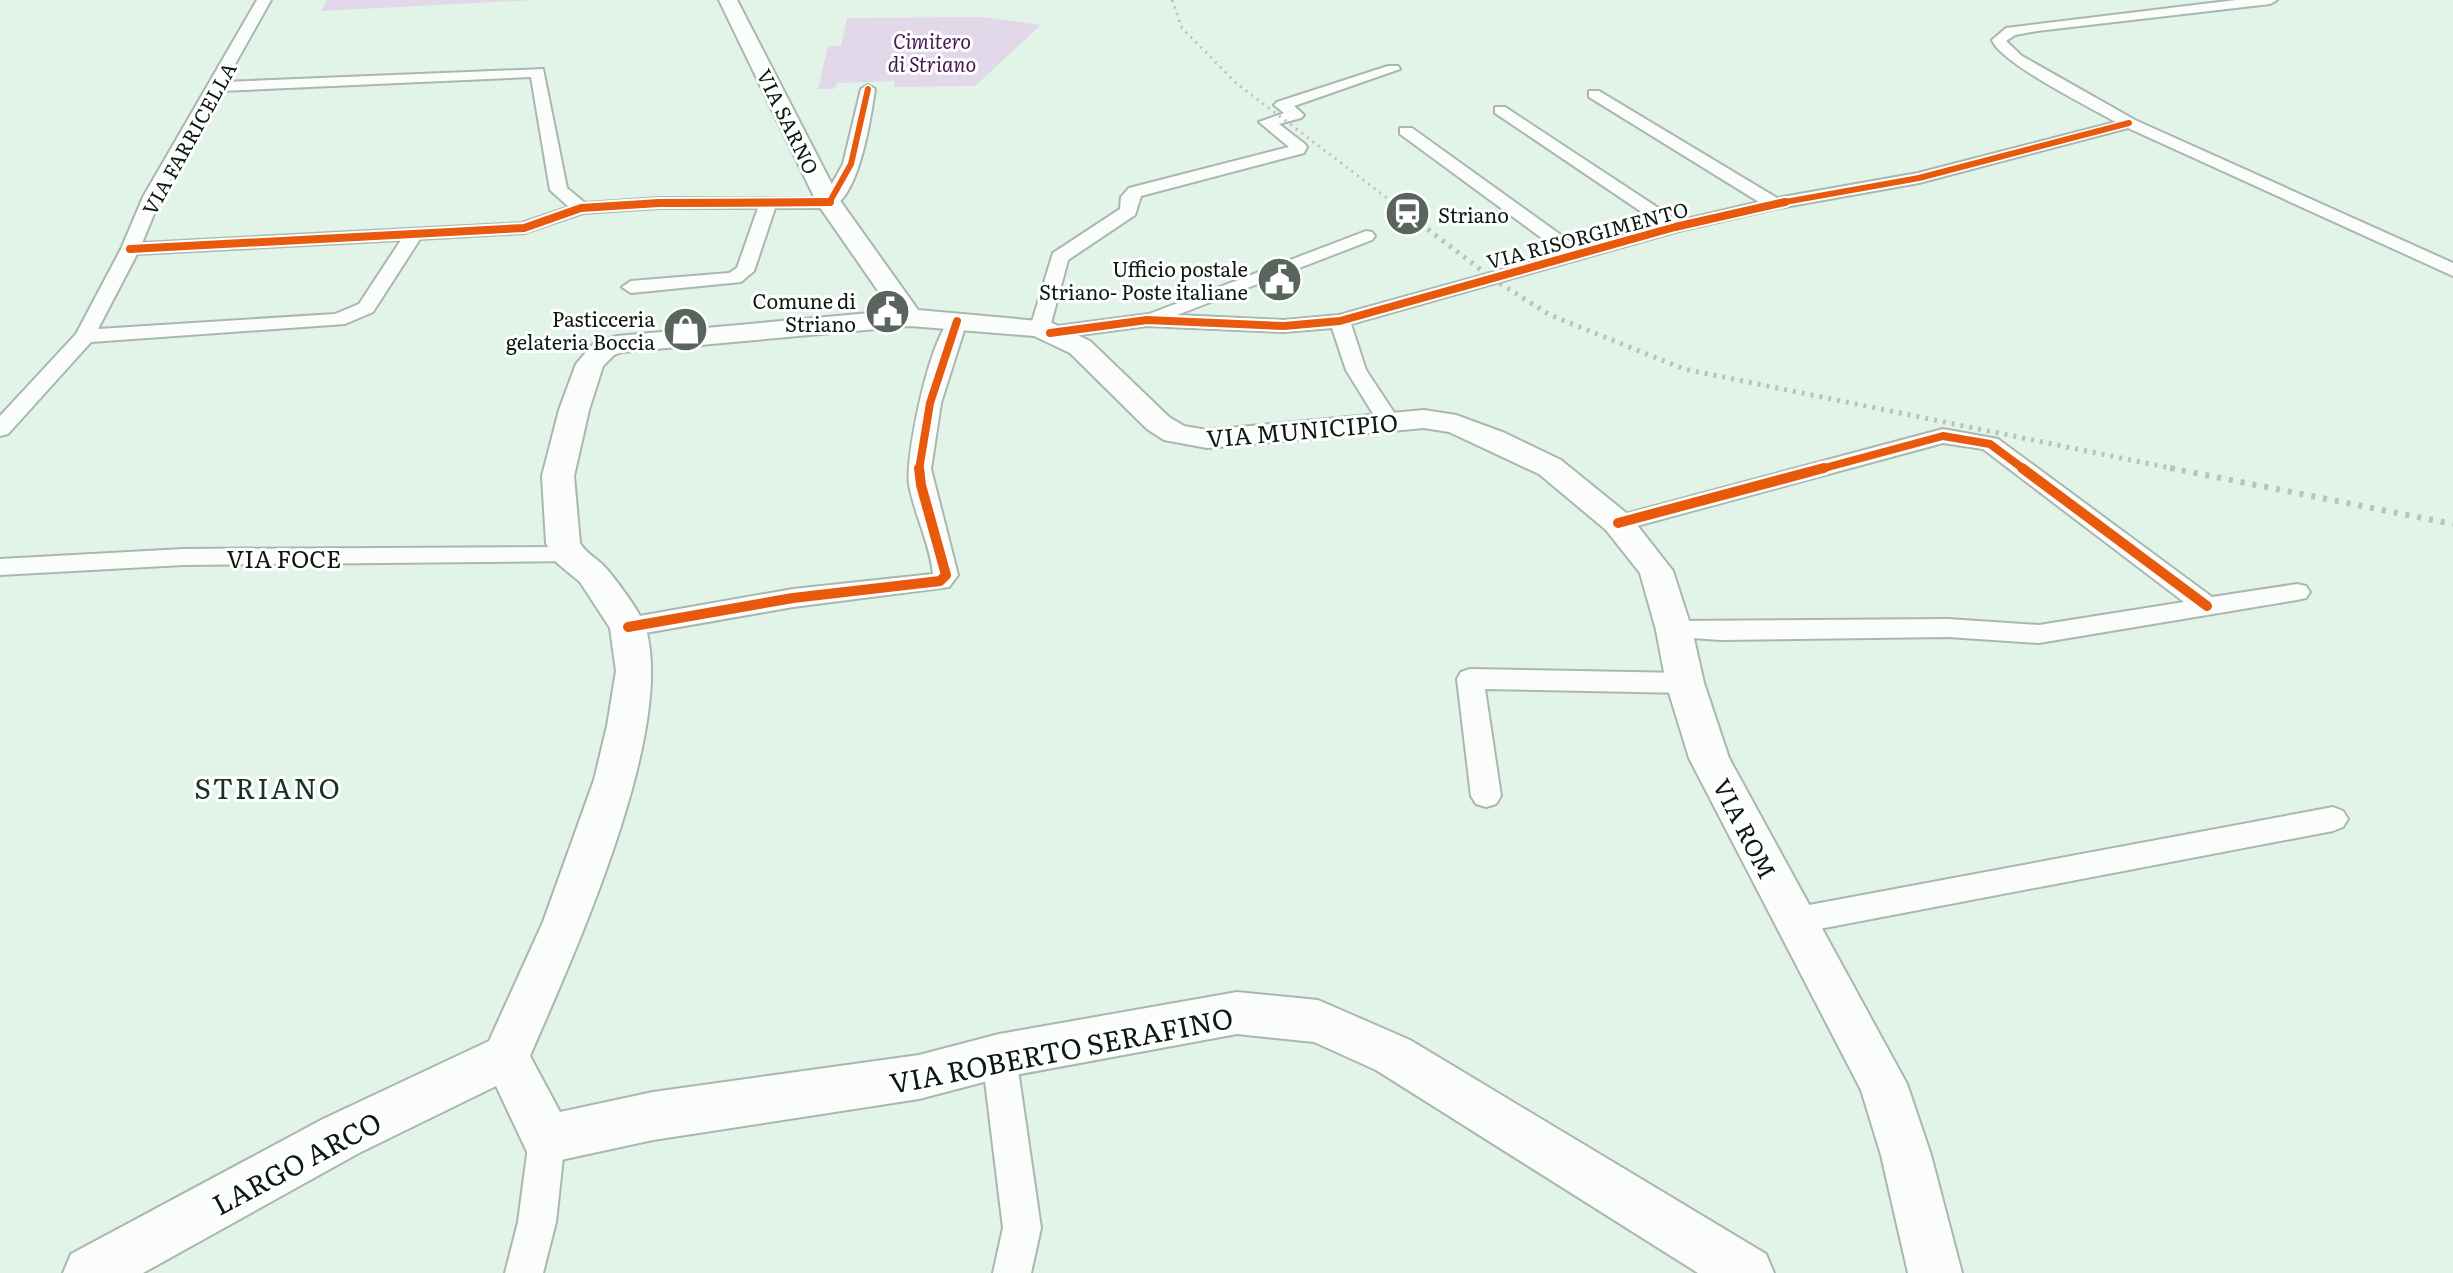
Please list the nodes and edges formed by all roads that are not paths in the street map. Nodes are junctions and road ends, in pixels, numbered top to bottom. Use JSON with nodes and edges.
{"nodes":[{"id":1,"x":264,"y":0,"type":"edge"},
{"id":2,"x":728,"y":0,"type":"edge"},
{"id":3,"x":2270,"y":0,"type":"edge"},
{"id":4,"x":1393,"y":69,"type":"dead end"},
{"id":5,"x":215,"y":87,"type":"junction"},
{"id":6,"x":868,"y":89,"type":"dead end"},
{"id":7,"x":1594,"y":94,"type":"dead end"},
{"id":8,"x":1500,"y":110,"type":"dead end"},
{"id":9,"x":2129,"y":123,"type":"junction"},
{"id":10,"x":1406,"y":131,"type":"dead end"},
{"id":11,"x":768,"y":203,"type":"junction"},
{"id":12,"x":829,"y":203,"type":"junction"},
{"id":13,"x":1774,"y":204,"type":"junction"},
{"id":14,"x":581,"y":208,"type":"junction"},
{"id":15,"x":1675,"y":227,"type":"junction"},
{"id":16,"x":414,"y":234,"type":"junction"},
{"id":17,"x":1366,"y":236,"type":"dead end"},
{"id":18,"x":130,"y":249,"type":"junction"},
{"id":19,"x":1577,"y":255,"type":"junction"},
{"id":20,"x":2453,"y":270,"type":"edge"},
{"id":21,"x":631,"y":287,"type":"dead end"},
{"id":22,"x":910,"y":318,"type":"junction"},
{"id":23,"x":1147,"y":320,"type":"junction"},
{"id":24,"x":957,"y":321,"type":"junction"},
{"id":25,"x":1340,"y":321,"type":"junction"},
{"id":26,"x":1045,"y":330,"type":"junction"},
{"id":27,"x":85,"y":336,"type":"junction"},
{"id":28,"x":1388,"y":420,"type":"junction"},
{"id":29,"x":0,"y":429,"type":"edge"},
{"id":30,"x":1494,"y":439,"type":"joint"},
{"id":31,"x":1618,"y":523,"type":"junction"},
{"id":32,"x":569,"y":555,"type":"junction"},
{"id":33,"x":0,"y":567,"type":"edge"},
{"id":34,"x":2297,"y":592,"type":"dead end"},
{"id":35,"x":2207,"y":606,"type":"junction"},
{"id":36,"x":628,"y":627,"type":"junction"},
{"id":37,"x":1674,"y":630,"type":"junction"},
{"id":38,"x":1685,"y":683,"type":"junction"},
{"id":39,"x":1486,"y":796,"type":"dead end"},
{"id":40,"x":2333,"y":819,"type":"dead end"},
{"id":41,"x":1793,"y":921,"type":"junction"},
{"id":42,"x":999,"y":1056,"type":"junction"},
{"id":43,"x":506,"y":1057,"type":"junction"},
{"id":44,"x":547,"y":1139,"type":"junction"},
{"id":45,"x":90,"y":1273,"type":"edge"},
{"id":46,"x":524,"y":1273,"type":"edge"},
{"id":47,"x":1012,"y":1273,"type":"edge"},
{"id":48,"x":1747,"y":1273,"type":"edge"},
{"id":49,"x":1935,"y":1273,"type":"edge"}],
"edges":[{"from":1,"to":5,"type":"street","name":"VIA FARRICELLA"},
{"from":2,"to":12,"type":"main road","name":"VIA SARNO"},
{"from":3,"to":9,"type":"street"},
{"from":4,"to":26,"type":"street"},
{"from":5,"to":14,"type":"street"},
{"from":5,"to":18,"type":"street","name":"VIA FARRICELLA"},
{"from":6,"to":12,"type":"street"},
{"from":7,"to":13,"type":"street"},
{"from":8,"to":15,"type":"street"},
{"from":9,"to":13,"type":"street","name":"VIA RISORGIMENTO"},
{"from":9,"to":20,"type":"street"},
{"from":10,"to":19,"type":"street"},
{"from":11,"to":12,"type":"street"},
{"from":11,"to":14,"type":"street"},
{"from":11,"to":21,"type":"street"},
{"from":12,"to":22,"type":"main road","name":"VIA SARNO"},
{"from":13,"to":15,"type":"street","name":"VIA RISORGIMENTO"},
{"from":14,"to":16,"type":"street"},
{"from":15,"to":19,"type":"street","name":"VIA RISORGIMENTO"},
{"from":16,"to":18,"type":"street"},
{"from":16,"to":27,"type":"street"},
{"from":17,"to":23,"type":"street"},
{"from":18,"to":27,"type":"street","name":"VIA FARRICELLA"},
{"from":19,"to":25,"type":"street","name":"VIA RISORGIMENTO"},
{"from":22,"to":24,"type":"main road","name":"VIA RISORGIMENTO"},
{"from":22,"to":32,"type":"main road","name":"VIA RISORGIMENTO"},
{"from":23,"to":25,"type":"street","name":"VIA RISORGIMENTO"},
{"from":23,"to":26,"type":"street","name":"VIA RISORGIMENTO"},
{"from":24,"to":26,"type":"main road","name":"VIA RISORGIMENTO"},
{"from":24,"to":36,"type":"street"},
{"from":25,"to":28,"type":"street"},
{"from":26,"to":28,"type":"main road","name":"VIA MUNICIPIO"},
{"from":27,"to":29,"type":"street","name":"VIA FARRICELLA"},
{"from":28,"to":30,"type":"main road","name":"VIA MUNICIPIO"},
{"from":30,"to":31,"type":"main road","name":"VIA ROM"},
{"from":31,"to":35,"type":"street"},
{"from":31,"to":37,"type":"main road","name":"VIA ROM"},
{"from":32,"to":33,"type":"street","name":"VIA FOCE"},
{"from":32,"to":36,"type":"main road"},
{"from":34,"to":35,"type":"street"},
{"from":35,"to":37,"type":"street"},
{"from":36,"to":43,"type":"main road"},
{"from":37,"to":38,"type":"main road","name":"VIA ROM"},
{"from":38,"to":39,"type":"street"},
{"from":38,"to":41,"type":"main road","name":"VIA ROM"},
{"from":40,"to":41,"type":"street"},
{"from":41,"to":49,"type":"main road","name":"VIA ROM"},
{"from":42,"to":44,"type":"main road","name":"VIA ROBERTO SERAFINO"},
{"from":42,"to":47,"type":"street"},
{"from":42,"to":48,"type":"main road","name":"VIA ROBERTO SERAFINO"},
{"from":43,"to":44,"type":"main road"},
{"from":43,"to":45,"type":"main road","name":"LARGO ARCO"},
{"from":44,"to":46,"type":"street"}]}
